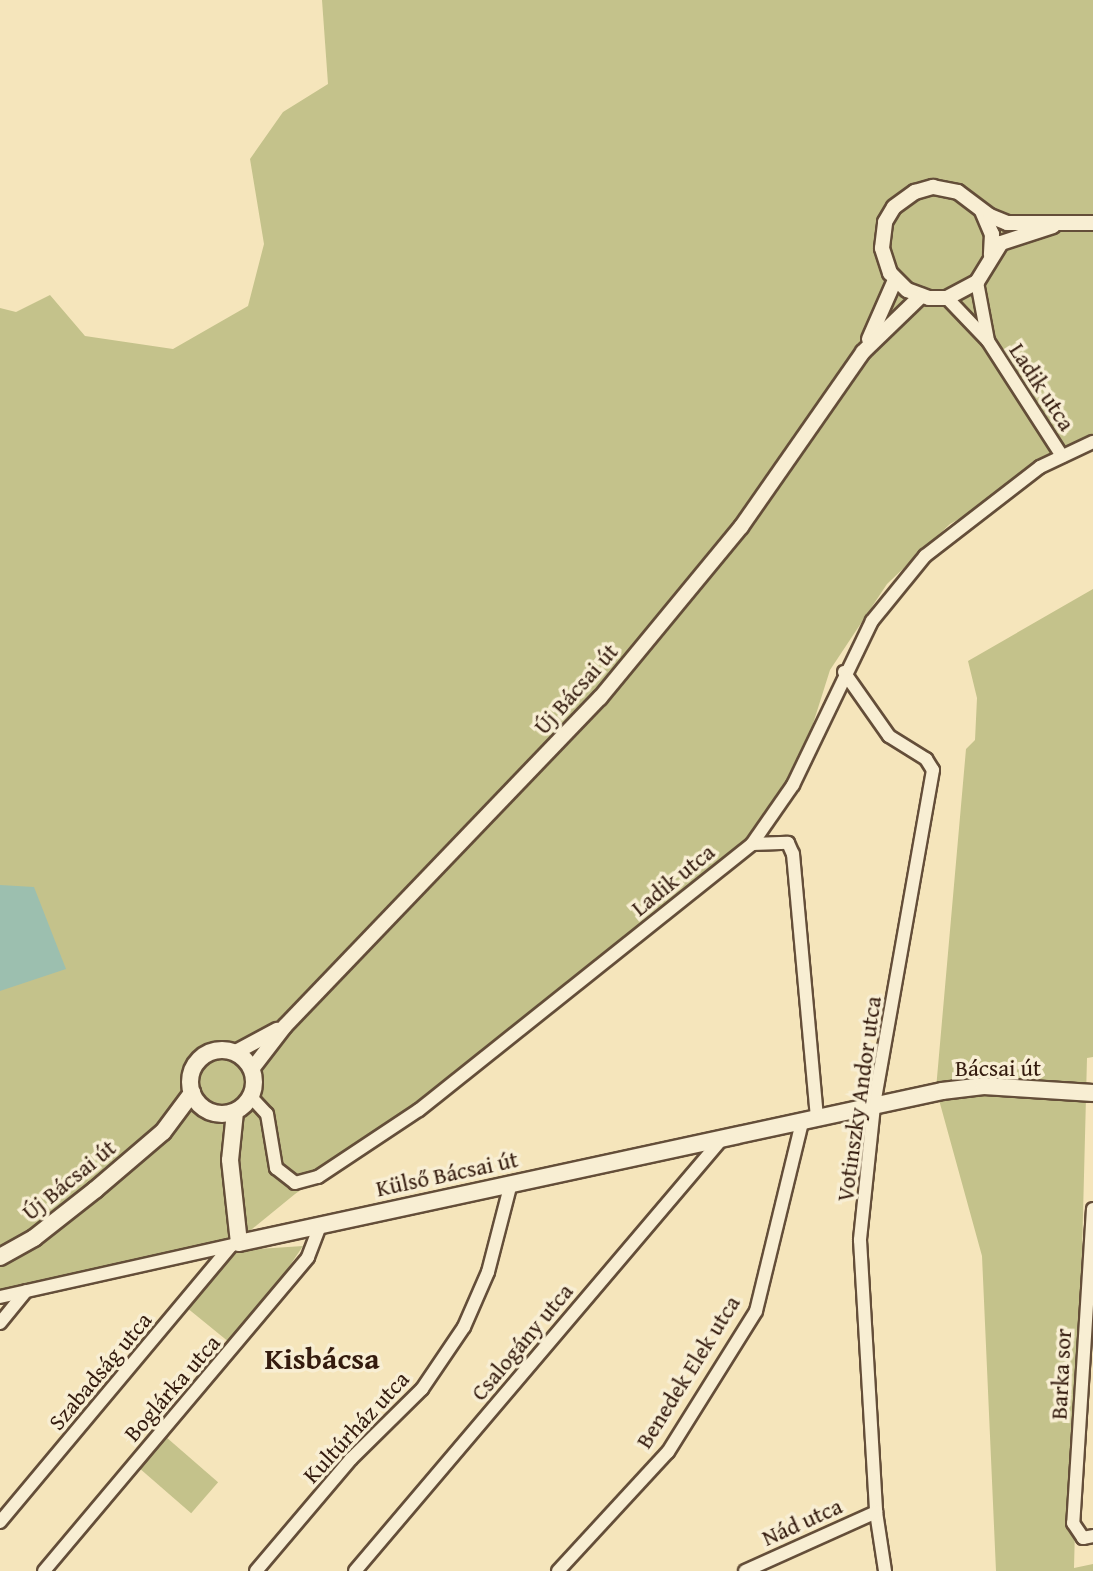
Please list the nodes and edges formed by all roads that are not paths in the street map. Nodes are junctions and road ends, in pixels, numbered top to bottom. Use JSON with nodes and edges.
{"nodes":[{"id":1,"x":979,"y":207,"type":"junction"},
{"id":2,"x":1093,"y":223,"type":"edge"},
{"id":3,"x":1053,"y":226,"type":"junction"},
{"id":4,"x":991,"y":256,"type":"junction"},
{"id":5,"x":895,"y":280,"type":"junction"},
{"id":6,"x":977,"y":282,"type":"junction"},
{"id":7,"x":920,"y":296,"type":"junction"},
{"id":8,"x":947,"y":298,"type":"junction"},
{"id":9,"x":988,"y":341,"type":"junction"},
{"id":10,"x":863,"y":352,"type":"junction"},
{"id":11,"x":1093,"y":443,"type":"edge"},
{"id":12,"x":1062,"y":456,"type":"junction"},
{"id":13,"x":844,"y":672,"type":"junction"},
{"id":14,"x":751,"y":844,"type":"junction"},
{"id":15,"x":285,"y":1026,"type":"junction"},
{"id":16,"x":236,"y":1052,"type":"junction"},
{"id":17,"x":252,"y":1069,"type":"junction"},
{"id":18,"x":192,"y":1093,"type":"junction"},
{"id":19,"x":1093,"y":1093,"type":"edge"},
{"id":20,"x":251,"y":1097,"type":"junction"},
{"id":21,"x":903,"y":1098,"type":"joint"},
{"id":22,"x":874,"y":1106,"type":"junction"},
{"id":23,"x":211,"y":1112,"type":"junction"},
{"id":24,"x":235,"y":1112,"type":"junction"},
{"id":25,"x":809,"y":1120,"type":"junction"},
{"id":26,"x":163,"y":1132,"type":"junction"},
{"id":27,"x":720,"y":1140,"type":"junction"},
{"id":28,"x":230,"y":1160,"type":"junction"},
{"id":29,"x":512,"y":1183,"type":"junction"},
{"id":30,"x":1093,"y":1209,"type":"edge"},
{"id":31,"x":320,"y":1225,"type":"junction"},
{"id":32,"x":235,"y":1244,"type":"junction"},
{"id":33,"x":0,"y":1257,"type":"edge"},
{"id":34,"x":26,"y":1291,"type":"junction"},
{"id":35,"x":0,"y":1297,"type":"edge"},
{"id":36,"x":0,"y":1323,"type":"edge"},
{"id":37,"x":876,"y":1512,"type":"junction"},
{"id":38,"x":0,"y":1522,"type":"edge"},
{"id":39,"x":1088,"y":1537,"type":"edge"},
{"id":40,"x":44,"y":1571,"type":"edge"},
{"id":41,"x":256,"y":1571,"type":"edge"},
{"id":42,"x":355,"y":1571,"type":"edge"},
{"id":43,"x":558,"y":1571,"type":"edge"},
{"id":44,"x":745,"y":1571,"type":"edge"},
{"id":45,"x":885,"y":1571,"type":"edge"}],
"edges":[{"from":1,"to":3,"type":"street"},
{"from":1,"to":4,"type":"street"},
{"from":1,"to":5,"type":"street"},
{"from":2,"to":3,"type":"street"},
{"from":3,"to":4,"type":"street"},
{"from":4,"to":6,"type":"street"},
{"from":5,"to":7,"type":"street"},
{"from":5,"to":10,"type":"street","name":"Új Bácsai út"},
{"from":6,"to":8,"type":"street"},
{"from":6,"to":9,"type":"street","name":"Ladik utca"},
{"from":7,"to":8,"type":"street"},
{"from":7,"to":10,"type":"street","name":"Új Bácsai út"},
{"from":8,"to":9,"type":"street","name":"Ladik utca"},
{"from":9,"to":12,"type":"street","name":"Ladik utca"},
{"from":10,"to":15,"type":"street","name":"Új Bácsai út"},
{"from":11,"to":12,"type":"street","name":"Ladik utca"},
{"from":12,"to":13,"type":"street","name":"Ladik utca"},
{"from":13,"to":14,"type":"street","name":"Ladik utca"},
{"from":13,"to":22,"type":"street","name":"Votinszky Andor utca"},
{"from":14,"to":20,"type":"street","name":"Ladik utca"},
{"from":14,"to":25,"type":"street","name":"Benedek Elek utca"},
{"from":15,"to":16,"type":"street","name":"Új Bácsai út"},
{"from":15,"to":17,"type":"street","name":"Új Bácsai út"},
{"from":16,"to":17,"type":"main road"},
{"from":16,"to":18,"type":"main road","name":"Új Bácsai út"},
{"from":17,"to":20,"type":"main road"},
{"from":18,"to":23,"type":"main road"},
{"from":18,"to":26,"type":"main road","name":"Új Bácsai út"},
{"from":19,"to":21,"type":"main road","name":"Bácsai út"},
{"from":20,"to":24,"type":"main road"},
{"from":21,"to":22,"type":"main road","name":"Külső Bácsai út"},
{"from":22,"to":25,"type":"main road","name":"Külső Bácsai út"},
{"from":22,"to":37,"type":"street","name":"Votinszky Andor utca"},
{"from":23,"to":24,"type":"main road","name":"Új Bácsai út"},
{"from":23,"to":26,"type":"main road","name":"Új Bácsai út"},
{"from":23,"to":28,"type":"main road"},
{"from":24,"to":28,"type":"main road"},
{"from":25,"to":27,"type":"main road","name":"Külső Bácsai út"},
{"from":25,"to":43,"type":"street","name":"Benedek Elek utca"},
{"from":26,"to":33,"type":"main road","name":"Új Bácsai út"},
{"from":27,"to":29,"type":"main road","name":"Külső Bácsai út"},
{"from":27,"to":42,"type":"street","name":"Csalogány utca"},
{"from":28,"to":32,"type":"main road"},
{"from":29,"to":31,"type":"main road","name":"Külső Bácsai út"},
{"from":29,"to":41,"type":"street","name":"Kultúrház utca"},
{"from":30,"to":39,"type":"street","name":"Barka sor"},
{"from":31,"to":32,"type":"main road","name":"Külső Bácsai út"},
{"from":31,"to":40,"type":"street","name":"Boglárka utca"},
{"from":32,"to":34,"type":"street","name":"Külső Bácsai út"},
{"from":32,"to":38,"type":"street","name":"Szabadság utca"},
{"from":34,"to":35,"type":"street","name":"Külső Bácsai út"},
{"from":34,"to":36,"type":"street"},
{"from":37,"to":44,"type":"street","name":"Nád utca"},
{"from":37,"to":45,"type":"street","name":"Votinszky Andor utca"}]}
